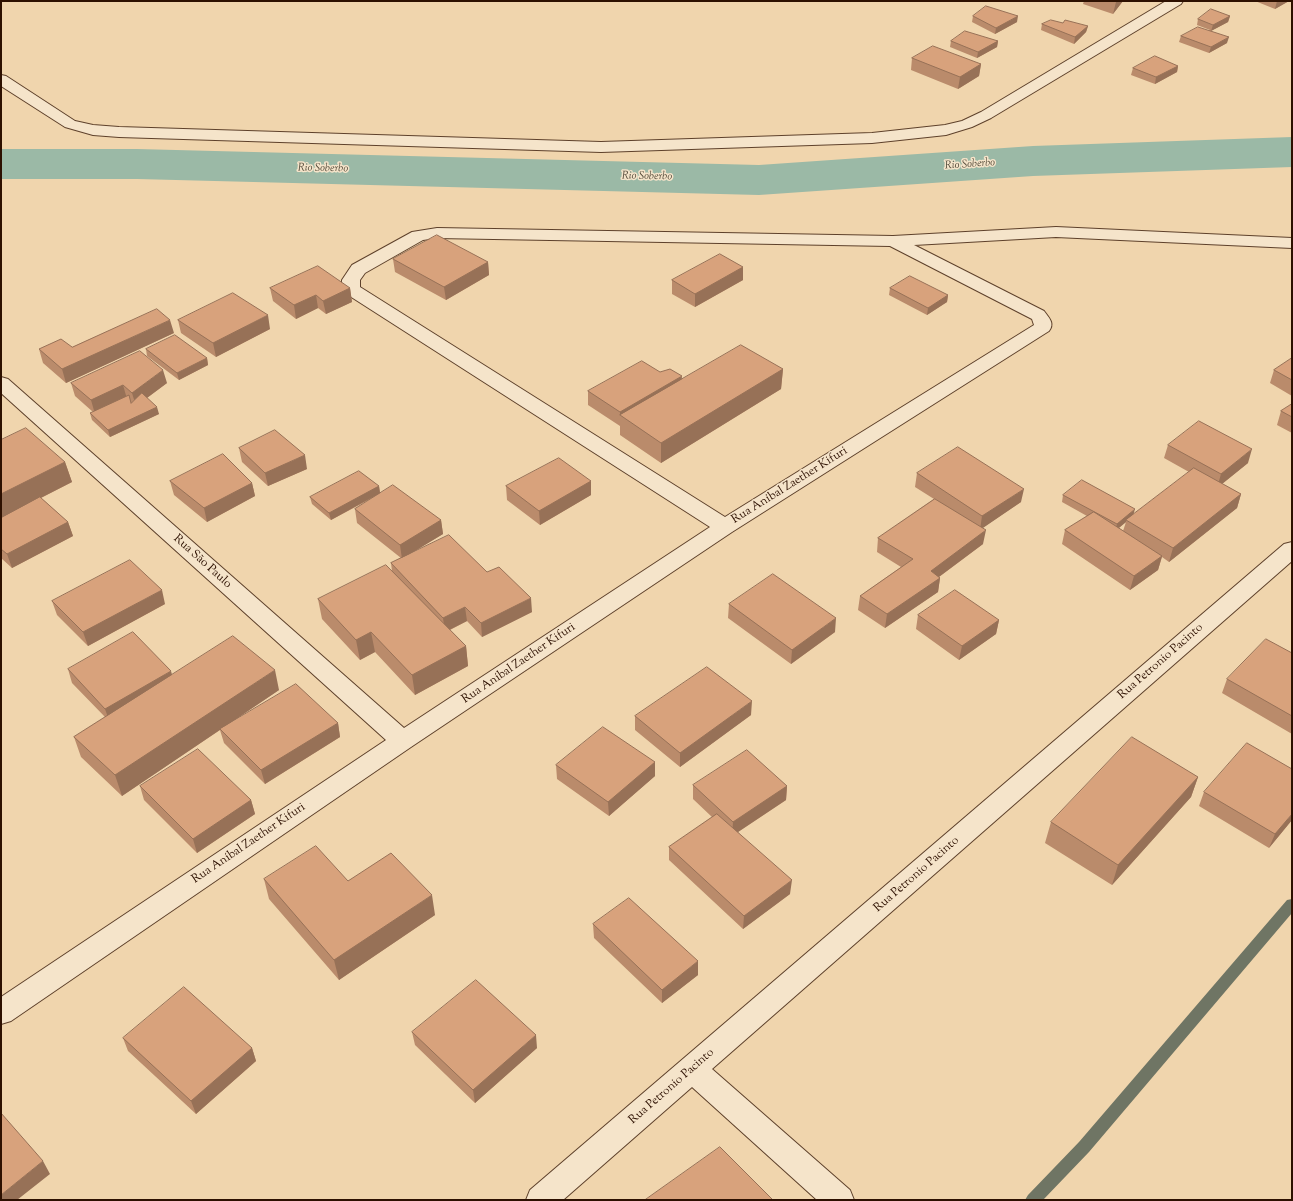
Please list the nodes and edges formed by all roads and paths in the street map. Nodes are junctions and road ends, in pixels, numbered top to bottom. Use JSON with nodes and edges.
{"nodes":[{"id":1,"x":1176,"y":1,"type":"edge"},
{"id":2,"x":1,"y":79,"type":"edge"},
{"id":3,"x":893,"y":241,"type":"junction"},
{"id":4,"x":1292,"y":242,"type":"edge"},
{"id":5,"x":1,"y":383,"type":"edge"},
{"id":6,"x":725,"y":527,"type":"junction"},
{"id":7,"x":1292,"y":549,"type":"edge"},
{"id":8,"x":403,"y":741,"type":"junction"},
{"id":9,"x":2,"y":1008,"type":"edge"},
{"id":10,"x":692,"y":1069,"type":"junction"},
{"id":11,"x":541,"y":1200,"type":"edge"},
{"id":12,"x":839,"y":1200,"type":"edge"}],
"edges":[{"from":1,"to":2,"type":"street"},
{"from":3,"to":4,"type":"street"},
{"from":3,"to":6,"type":"street","name":"Rua Aníbal Zaether Kifuri"},
{"from":3,"to":6,"type":"street"},
{"from":5,"to":8,"type":"street","name":"Rua São Paulo"},
{"from":6,"to":8,"type":"street","name":"Rua Aníbal Zaether Kifuri"},
{"from":7,"to":10,"type":"street","name":"Rua Petronio Pacinto"},
{"from":8,"to":9,"type":"street","name":"Rua Aníbal Zaether Kifuri"},
{"from":10,"to":11,"type":"street","name":"Rua Petronio Pacinto"},
{"from":10,"to":12,"type":"street"}]}
